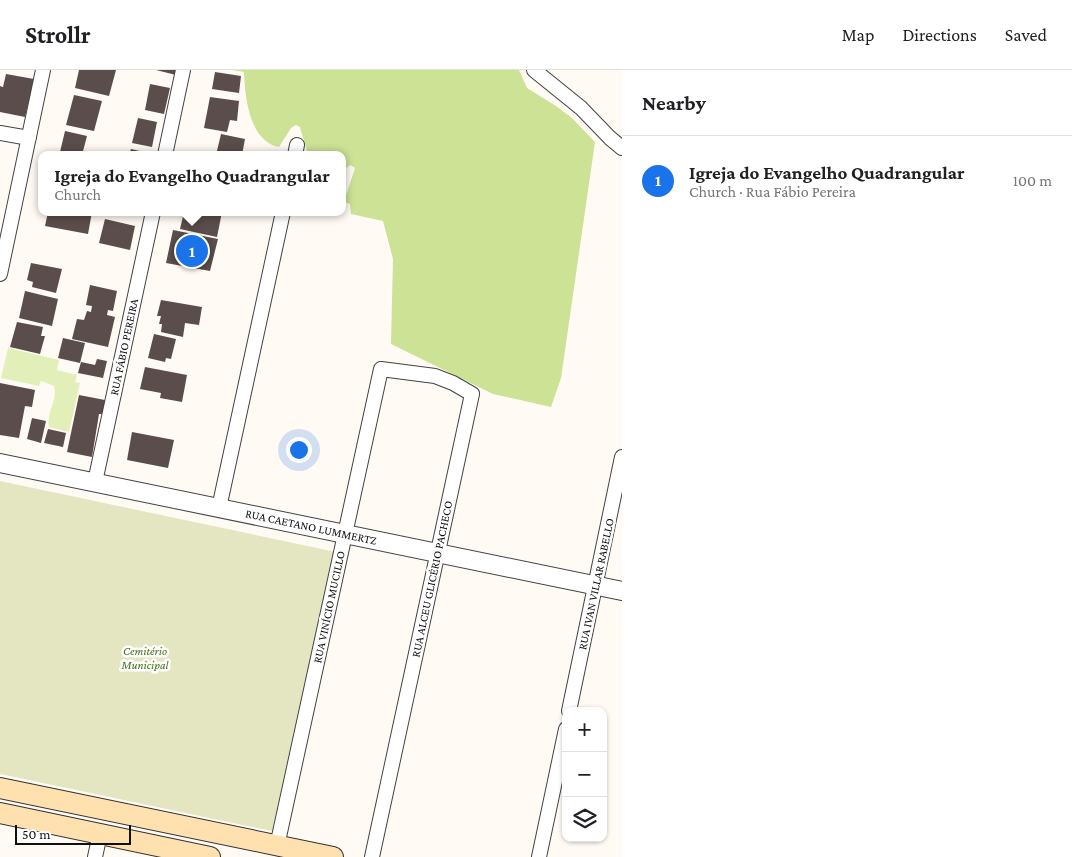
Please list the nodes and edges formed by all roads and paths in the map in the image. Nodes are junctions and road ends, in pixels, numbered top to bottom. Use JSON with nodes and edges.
{"nodes":[{"id":1,"x":44,"y":70,"type":"edge"},
{"id":2,"x":183,"y":70,"type":"edge"},
{"id":3,"x":534,"y":70,"type":"edge"},
{"id":4,"x":0,"y":133,"type":"edge"},
{"id":5,"x":29,"y":138,"type":"junction"},
{"id":6,"x":622,"y":148,"type":"edge"},
{"id":7,"x":166,"y":151,"type":"edge"},
{"id":8,"x":151,"y":216,"type":"edge"},
{"id":9,"x":282,"y":216,"type":"edge"},
{"id":10,"x":0,"y":274,"type":"edge"},
{"id":11,"x":381,"y":368,"type":"joint"},
{"id":12,"x":622,"y":457,"type":"edge"},
{"id":13,"x":0,"y":463,"type":"edge"},
{"id":14,"x":95,"y":482,"type":"junction"},
{"id":15,"x":219,"y":508,"type":"junction"},
{"id":16,"x":345,"y":534,"type":"junction"},
{"id":17,"x":438,"y":553,"type":"junction"},
{"id":18,"x":595,"y":586,"type":"junction"},
{"id":19,"x":622,"y":591,"type":"edge"},
{"id":20,"x":571,"y":707,"type":"edge"},
{"id":21,"x":562,"y":748,"type":"edge"},
{"id":22,"x":0,"y":788,"type":"edge"},
{"id":23,"x":0,"y":814,"type":"edge"},
{"id":24,"x":100,"y":834,"type":"junction"},
{"id":25,"x":277,"y":846,"type":"junction"},
{"id":26,"x":95,"y":857,"type":"edge"},
{"id":27,"x":210,"y":857,"type":"edge"},
{"id":28,"x":333,"y":857,"type":"edge"},
{"id":29,"x":372,"y":857,"type":"edge"},
{"id":30,"x":539,"y":857,"type":"edge"}],
"edges":[{"from":1,"to":5,"type":"street"},
{"from":2,"to":7,"type":"street"},
{"from":3,"to":6,"type":"street"},
{"from":4,"to":5,"type":"street"},
{"from":5,"to":10,"type":"street"},
{"from":8,"to":14,"type":"street","name":"RUA FÁBIO PEREIRA"},
{"from":9,"to":15,"type":"street"},
{"from":11,"to":16,"type":"street","name":"RUA VINÍCIO MUCILLO"},
{"from":11,"to":17,"type":"street","name":"RUA ALCEU GLICÉRIO PACHECO"},
{"from":12,"to":18,"type":"street","name":"RUA IVAN VILLAR RABELLO"},
{"from":13,"to":14,"type":"street","name":"RUA CAETANO LUMMERTZ"},
{"from":14,"to":15,"type":"street","name":"RUA CAETANO LUMMERTZ"},
{"from":15,"to":16,"type":"street","name":"RUA CAETANO LUMMERTZ"},
{"from":16,"to":17,"type":"street","name":"RUA CAETANO LUMMERTZ"},
{"from":16,"to":25,"type":"street","name":"RUA VINÍCIO MUCILLO"},
{"from":17,"to":18,"type":"street","name":"RUA CAETANO LUMMERTZ"},
{"from":17,"to":29,"type":"street","name":"RUA ALCEU GLICÉRIO PACHECO"},
{"from":18,"to":19,"type":"street","name":"RUA CAETANO LUMMERTZ"},
{"from":18,"to":20,"type":"street","name":"RUA IVAN VILLAR RABELLO"},
{"from":21,"to":30,"type":"street"},
{"from":22,"to":25,"type":"main road"},
{"from":23,"to":24,"type":"main road"},
{"from":24,"to":26,"type":"street"},
{"from":24,"to":27,"type":"main road"},
{"from":25,"to":28,"type":"main road"}]}
